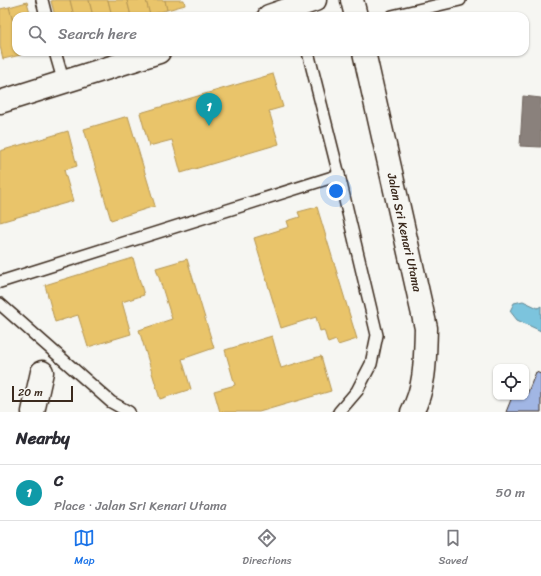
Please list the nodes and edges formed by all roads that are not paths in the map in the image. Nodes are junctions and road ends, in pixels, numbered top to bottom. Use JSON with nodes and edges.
{"nodes":[{"id":1,"x":42,"y":0,"type":"edge"},
{"id":2,"x":352,"y":0,"type":"edge"},
{"id":3,"x":460,"y":0,"type":"edge"},
{"id":4,"x":431,"y":3,"type":"edge"},
{"id":5,"x":301,"y":6,"type":"edge"},
{"id":6,"x":45,"y":12,"type":"edge"},
{"id":7,"x":282,"y":12,"type":"edge"},
{"id":8,"x":355,"y":12,"type":"edge"},
{"id":9,"x":404,"y":12,"type":"edge"},
{"id":10,"x":57,"y":56,"type":"edge"},
{"id":11,"x":147,"y":56,"type":"edge"},
{"id":12,"x":309,"y":56,"type":"edge"},
{"id":13,"x":365,"y":56,"type":"edge"},
{"id":14,"x":64,"y":83,"type":"junction"},
{"id":15,"x":0,"y":102,"type":"edge"},
{"id":16,"x":339,"y":176,"type":"junction"},
{"id":17,"x":0,"y":282,"type":"edge"},
{"id":18,"x":0,"y":304,"type":"edge"},
{"id":19,"x":42,"y":372,"type":"dead end"},
{"id":20,"x":33,"y":412,"type":"edge"},
{"id":21,"x":128,"y":412,"type":"edge"},
{"id":22,"x":339,"y":412,"type":"edge"},
{"id":23,"x":412,"y":412,"type":"edge"}],
"edges":[{"from":1,"to":6,"type":"lane"},
{"from":2,"to":8,"type":"street"},
{"from":3,"to":4,"type":"lane"},
{"from":4,"to":9,"type":"lane"},
{"from":5,"to":7,"type":"street"},
{"from":10,"to":14,"type":"lane"},
{"from":11,"to":14,"type":"street"},
{"from":12,"to":16,"type":"lane"},
{"from":13,"to":23,"type":"street","name":"Jalan Sri Kenari Utama"},
{"from":14,"to":15,"type":"street"},
{"from":16,"to":17,"type":"lane"},
{"from":16,"to":22,"type":"lane"},
{"from":18,"to":21,"type":"lane"},
{"from":19,"to":20,"type":"street"}]}
